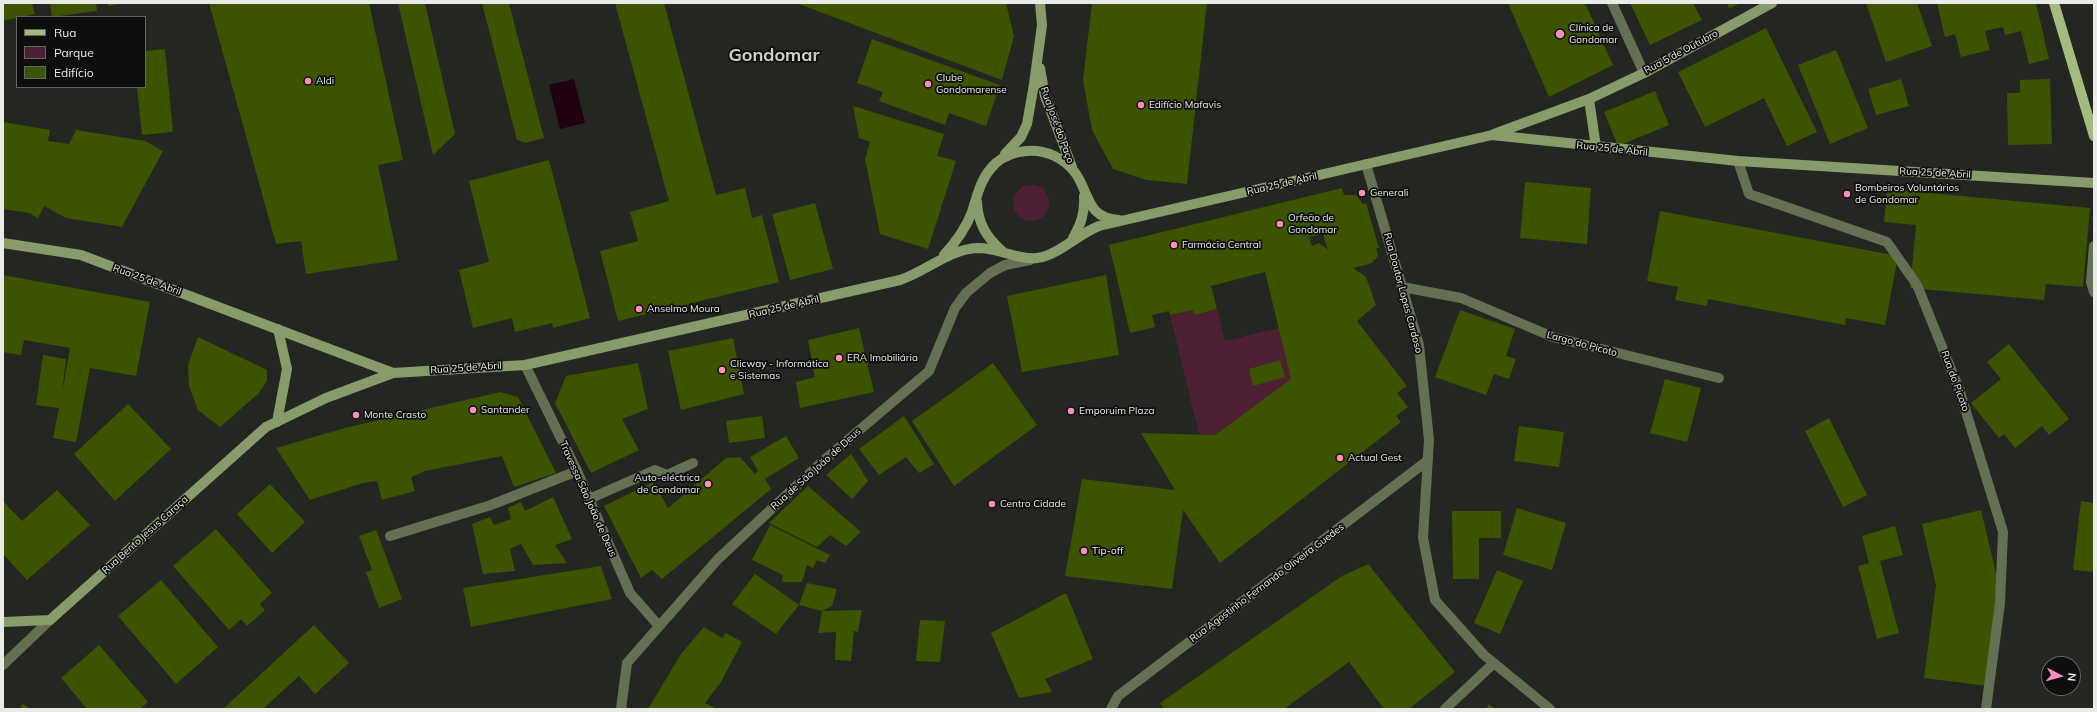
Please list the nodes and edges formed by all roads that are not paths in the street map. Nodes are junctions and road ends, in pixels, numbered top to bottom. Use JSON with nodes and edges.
{"nodes":[{"id":1,"x":1040,"y":3,"type":"edge"},
{"id":2,"x":1612,"y":3,"type":"edge"},
{"id":3,"x":1772,"y":3,"type":"edge"},
{"id":4,"x":2054,"y":3,"type":"edge"},
{"id":5,"x":1039,"y":50,"type":"junction"},
{"id":6,"x":1644,"y":73,"type":"junction"},
{"id":7,"x":1589,"y":99,"type":"junction"},
{"id":8,"x":1492,"y":135,"type":"junction"},
{"id":9,"x":2094,"y":136,"type":"edge"},
{"id":10,"x":1596,"y":148,"type":"junction"},
{"id":11,"x":1000,"y":159,"type":"junction"},
{"id":12,"x":1738,"y":161,"type":"junction"},
{"id":13,"x":1366,"y":164,"type":"junction"},
{"id":14,"x":1076,"y":175,"type":"junction"},
{"id":15,"x":2094,"y":183,"type":"edge"},
{"id":16,"x":1083,"y":190,"type":"junction"},
{"id":17,"x":976,"y":195,"type":"junction"},
{"id":18,"x":1138,"y":217,"type":"junction"},
{"id":19,"x":1070,"y":241,"type":"junction"},
{"id":20,"x":3,"y":243,"type":"edge"},
{"id":21,"x":2094,"y":246,"type":"edge"},
{"id":22,"x":1002,"y":251,"type":"junction"},
{"id":23,"x":1038,"y":258,"type":"junction"},
{"id":24,"x":938,"y":262,"type":"junction"},
{"id":25,"x":1402,"y":287,"type":"junction"},
{"id":26,"x":2094,"y":292,"type":"edge"},
{"id":27,"x":278,"y":329,"type":"junction"},
{"id":28,"x":525,"y":365,"type":"junction"},
{"id":29,"x":393,"y":373,"type":"junction"},
{"id":30,"x":1719,"y":378,"type":"dead end"},
{"id":31,"x":277,"y":422,"type":"junction"},
{"id":32,"x":1427,"y":461,"type":"junction"},
{"id":33,"x":693,"y":463,"type":"dead end"},
{"id":34,"x":577,"y":471,"type":"junction"},
{"id":35,"x":589,"y":499,"type":"junction"},
{"id":36,"x":390,"y":536,"type":"dead end"},
{"id":37,"x":50,"y":620,"type":"junction"},
{"id":38,"x":3,"y":622,"type":"edge"},
{"id":39,"x":659,"y":626,"type":"junction"},
{"id":40,"x":1494,"y":663,"type":"junction"},
{"id":41,"x":3,"y":665,"type":"edge"},
{"id":42,"x":622,"y":709,"type":"edge"},
{"id":43,"x":1111,"y":709,"type":"edge"},
{"id":44,"x":1444,"y":709,"type":"edge"},
{"id":45,"x":1550,"y":709,"type":"edge"},
{"id":46,"x":1986,"y":709,"type":"edge"}],
"edges":[{"from":1,"to":5,"type":"main road","name":"Rua José do Paço"},
{"from":2,"to":6,"type":"street"},
{"from":3,"to":6,"type":"main road","name":"Rua 5 de Outubro"},
{"from":4,"to":9,"type":"main road"},
{"from":5,"to":11,"type":"main road","name":"Rua José do Paço"},
{"from":5,"to":14,"type":"main road","name":"Rua José do Paço"},
{"from":6,"to":7,"type":"main road","name":"Rua 5 de Outubro"},
{"from":7,"to":8,"type":"main road","name":"Rua 5 de Outubro"},
{"from":7,"to":10,"type":"main road"},
{"from":8,"to":10,"type":"main road","name":"Rua 25 de Abril"},
{"from":8,"to":13,"type":"main road","name":"Rua 25 de Abril"},
{"from":10,"to":12,"type":"main road","name":"Rua 25 de Abril"},
{"from":11,"to":14,"type":"main road","name":"Rua 25 de Abril"},
{"from":11,"to":17,"type":"main road","name":"Rua 25 de Abril"},
{"from":12,"to":15,"type":"main road","name":"Rua 25 de Abril"},
{"from":12,"to":46,"type":"street","name":"Rua do Picoto"},
{"from":13,"to":18,"type":"main road","name":"Rua 25 de Abril"},
{"from":13,"to":25,"type":"street","name":"Rua Doutor Lopes Cardoso"},
{"from":14,"to":16,"type":"main road","name":"Rua 25 de Abril"},
{"from":16,"to":18,"type":"main road","name":"Rua 25 de Abril"},
{"from":16,"to":19,"type":"main road","name":"Rua 25 de Abril"},
{"from":17,"to":22,"type":"main road","name":"Rua 25 de Abril"},
{"from":17,"to":24,"type":"main road","name":"Rua 25 de Abril"},
{"from":18,"to":19,"type":"main road","name":"Rua 25 de Abril"},
{"from":19,"to":23,"type":"main road","name":"Rua 25 de Abril"},
{"from":20,"to":27,"type":"main road","name":"Rua 25 de Abril"},
{"from":21,"to":26,"type":"street"},
{"from":22,"to":23,"type":"main road","name":"Rua 25 de Abril"},
{"from":22,"to":24,"type":"main road","name":"Rua 25 de Abril"},
{"from":23,"to":39,"type":"street","name":"Rua de São João de Deus"},
{"from":24,"to":28,"type":"main road","name":"Rua 25 de Abril"},
{"from":25,"to":30,"type":"street","name":"Largo do Picoto"},
{"from":25,"to":32,"type":"street","name":"Rua Doutor Lopes Cardoso"},
{"from":27,"to":29,"type":"main road","name":"Rua 25 de Abril"},
{"from":27,"to":31,"type":"main road"},
{"from":28,"to":29,"type":"main road","name":"Rua 25 de Abril"},
{"from":28,"to":34,"type":"street","name":"Travessa São João de Deus"},
{"from":29,"to":31,"type":"main road","name":"Rua Bento Jesus Caraça"},
{"from":31,"to":37,"type":"main road","name":"Rua Bento Jesus Caraça"},
{"from":32,"to":40,"type":"street","name":"Rua Doutor Lopes Cardoso"},
{"from":32,"to":43,"type":"street","name":"Rua Agostinho Fernando Oliveira Guedes"},
{"from":33,"to":35,"type":"street"},
{"from":34,"to":35,"type":"street","name":"Travessa São João de Deus"},
{"from":34,"to":36,"type":"street"},
{"from":35,"to":39,"type":"street","name":"Travessa São João de Deus"},
{"from":37,"to":38,"type":"main road"},
{"from":37,"to":41,"type":"street"},
{"from":39,"to":42,"type":"street","name":"Rua de São João de Deus"},
{"from":40,"to":44,"type":"street"},
{"from":40,"to":45,"type":"street","name":"Rua Doutor Lopes Cardoso"}]}
